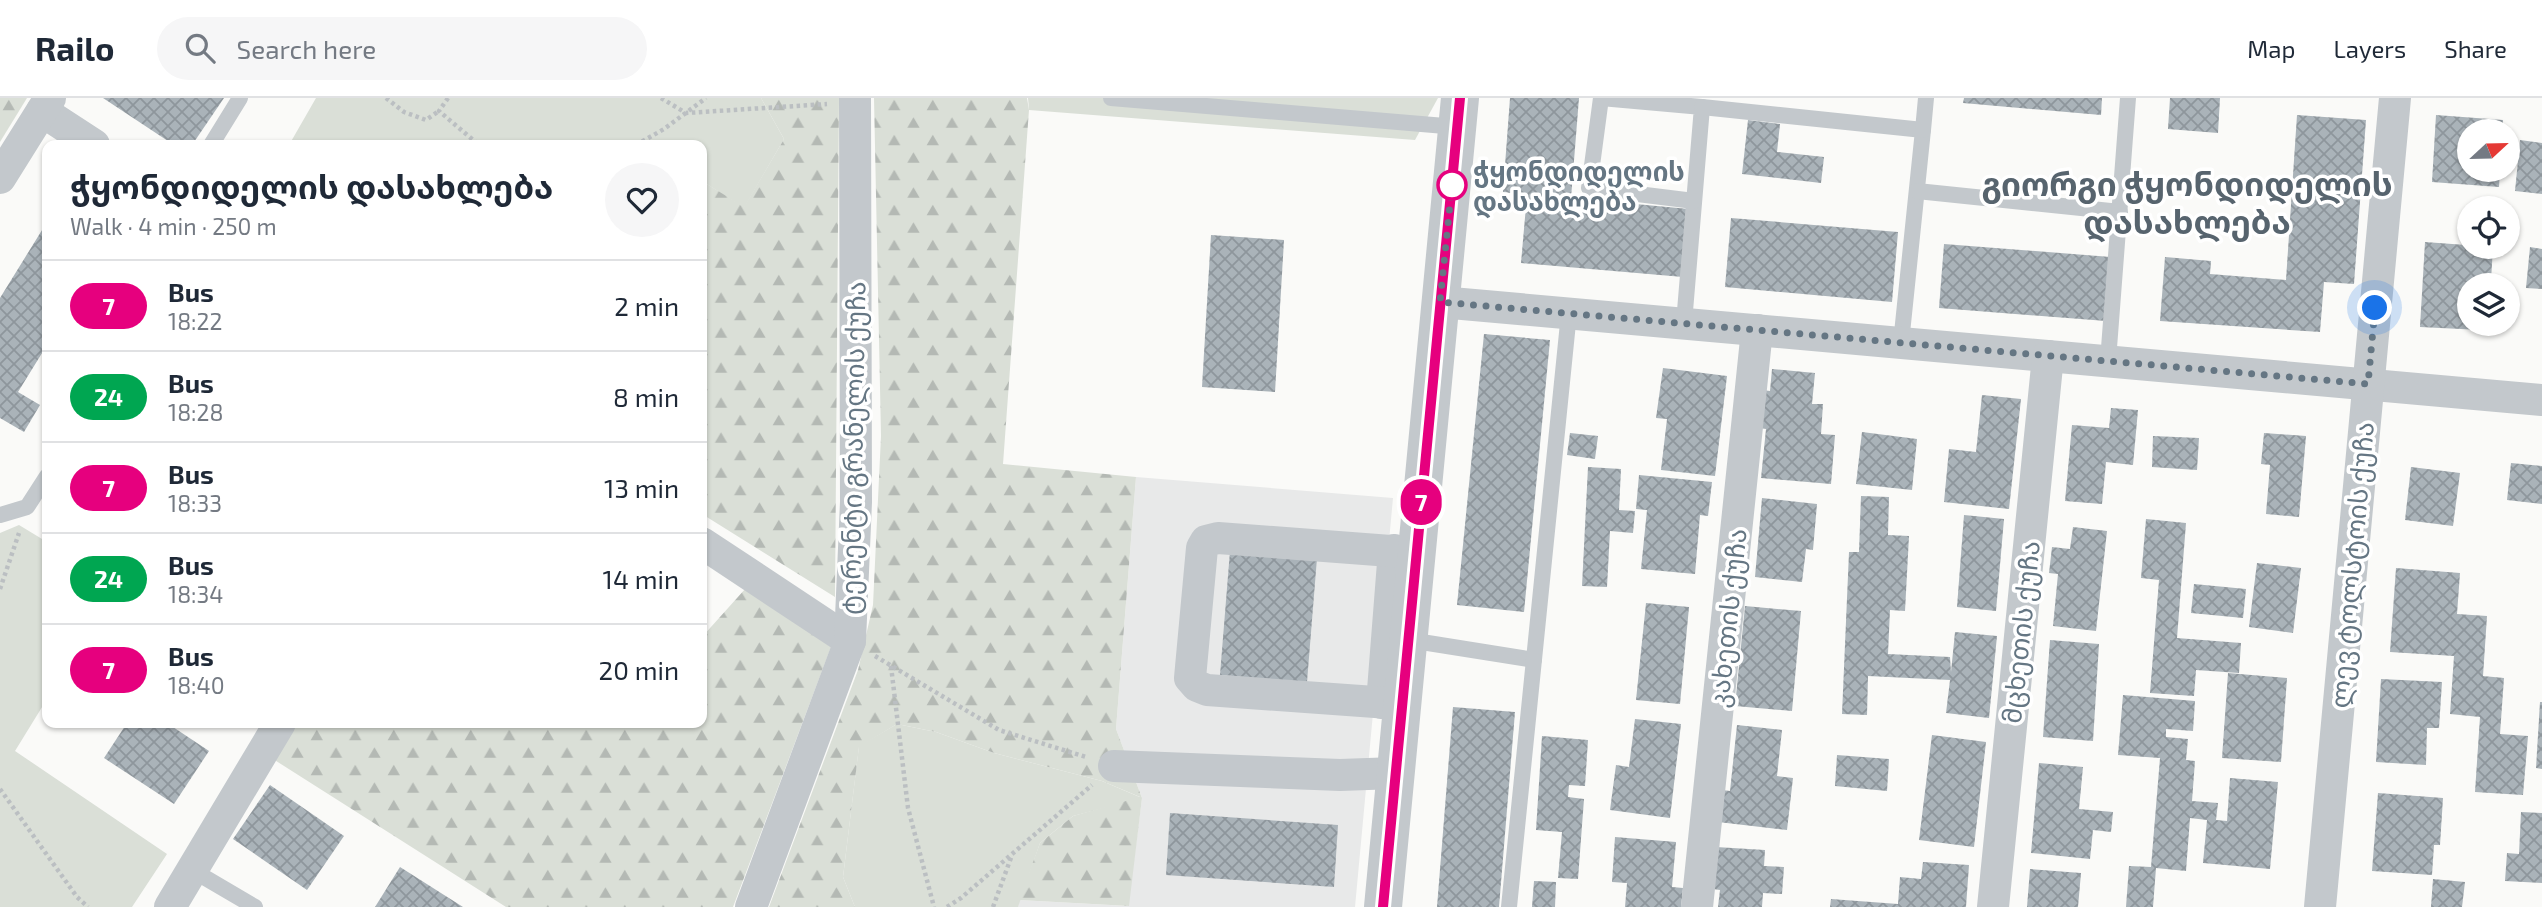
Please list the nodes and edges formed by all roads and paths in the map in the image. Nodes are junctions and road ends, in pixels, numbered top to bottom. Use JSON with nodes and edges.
{"nodes":[{"id":1,"x":240,"y":98,"type":"edge"},
{"id":2,"x":386,"y":98,"type":"edge"},
{"id":3,"x":448,"y":98,"type":"edge"},
{"id":4,"x":661,"y":98,"type":"edge"},
{"id":5,"x":706,"y":98,"type":"edge"},
{"id":6,"x":1111,"y":98,"type":"edge"},
{"id":7,"x":1601,"y":98,"type":"edge"},
{"id":8,"x":1926,"y":98,"type":"edge"},
{"id":9,"x":2129,"y":98,"type":"edge"},
{"id":10,"x":2395,"y":98,"type":"edge"},
{"id":11,"x":855,"y":100,"type":"edge"},
{"id":12,"x":46,"y":104,"type":"edge"},
{"id":13,"x":1739,"y":104,"type":"edge"},
{"id":14,"x":1702,"y":107,"type":"junction"},
{"id":15,"x":439,"y":111,"type":"junction"},
{"id":16,"x":686,"y":113,"type":"junction"},
{"id":17,"x":1459,"y":113,"type":"edge"},
{"id":18,"x":1923,"y":130,"type":"junction"},
{"id":19,"x":88,"y":140,"type":"edge"},
{"id":20,"x":214,"y":140,"type":"edge"},
{"id":21,"x":473,"y":140,"type":"edge"},
{"id":22,"x":644,"y":140,"type":"edge"},
{"id":23,"x":0,"y":178,"type":"edge"},
{"id":24,"x":1917,"y":191,"type":"junction"},
{"id":25,"x":1694,"y":201,"type":"junction"},
{"id":26,"x":2120,"y":212,"type":"junction"},
{"id":27,"x":1440,"y":302,"type":"junction"},
{"id":28,"x":1569,"y":313,"type":"junction"},
{"id":29,"x":1684,"y":323,"type":"junction"},
{"id":30,"x":1757,"y":330,"type":"junction"},
{"id":31,"x":1901,"y":343,"type":"junction"},
{"id":32,"x":2048,"y":356,"type":"junction"},
{"id":33,"x":2108,"y":361,"type":"junction"},
{"id":34,"x":2368,"y":384,"type":"junction"},
{"id":35,"x":2542,"y":400,"type":"edge"},
{"id":36,"x":42,"y":484,"type":"edge"},
{"id":37,"x":27,"y":507,"type":"junction"},
{"id":38,"x":0,"y":515,"type":"edge"},
{"id":39,"x":707,"y":546,"type":"edge"},
{"id":40,"x":1406,"y":551,"type":"junction"},
{"id":41,"x":0,"y":589,"type":"edge"},
{"id":42,"x":1408,"y":640,"type":"junction"},
{"id":43,"x":850,"y":641,"type":"junction"},
{"id":44,"x":1534,"y":660,"type":"junction"},
{"id":45,"x":891,"y":666,"type":"junction"},
{"id":46,"x":1392,"y":704,"type":"junction"},
{"id":47,"x":277,"y":728,"type":"edge"},
{"id":48,"x":1114,"y":766,"type":"junction"},
{"id":49,"x":1396,"y":773,"type":"junction"},
{"id":50,"x":0,"y":789,"type":"edge"},
{"id":51,"x":1013,"y":853,"type":"junction"},
{"id":52,"x":192,"y":870,"type":"junction"},
{"id":53,"x":88,"y":907,"type":"edge"},
{"id":54,"x":170,"y":907,"type":"edge"},
{"id":55,"x":255,"y":907,"type":"edge"},
{"id":56,"x":751,"y":907,"type":"edge"},
{"id":57,"x":934,"y":907,"type":"edge"},
{"id":58,"x":947,"y":907,"type":"edge"},
{"id":59,"x":993,"y":907,"type":"edge"},
{"id":60,"x":1383,"y":907,"type":"edge"},
{"id":61,"x":1509,"y":907,"type":"edge"},
{"id":62,"x":1698,"y":907,"type":"edge"},
{"id":63,"x":1993,"y":907,"type":"edge"},
{"id":64,"x":2320,"y":907,"type":"edge"}],
"edges":[{"from":1,"to":20,"type":"lane"},
{"from":2,"to":15,"type":"path"},
{"from":3,"to":15,"type":"path"},
{"from":4,"to":16,"type":"path"},
{"from":5,"to":16,"type":"path"},
{"from":6,"to":17,"type":"lane"},
{"from":7,"to":14,"type":"lane"},
{"from":7,"to":25,"type":"lane"},
{"from":8,"to":18,"type":"lane"},
{"from":9,"to":26,"type":"lane"},
{"from":10,"to":34,"type":"street","name":"ლევ ტოლსტოის ქუჩა"},
{"from":11,"to":16,"type":"path"},
{"from":11,"to":43,"type":"street","name":"ტერენტი გრანელის ქუჩა"},
{"from":12,"to":19,"type":"street"},
{"from":12,"to":23,"type":"street"},
{"from":13,"to":14,"type":"lane"},
{"from":13,"to":18,"type":"lane"},
{"from":14,"to":25,"type":"lane"},
{"from":15,"to":21,"type":"path"},
{"from":16,"to":22,"type":"path"},
{"from":17,"to":27,"type":"street"},
{"from":18,"to":24,"type":"lane"},
{"from":24,"to":26,"type":"lane"},
{"from":24,"to":31,"type":"lane"},
{"from":25,"to":29,"type":"lane"},
{"from":26,"to":33,"type":"lane"},
{"from":27,"to":28,"type":"street"},
{"from":27,"to":40,"type":"street"},
{"from":28,"to":29,"type":"street"},
{"from":28,"to":44,"type":"lane"},
{"from":29,"to":30,"type":"street"},
{"from":30,"to":31,"type":"street"},
{"from":30,"to":62,"type":"street","name":"კახეთის ქუჩა"},
{"from":31,"to":32,"type":"street"},
{"from":32,"to":33,"type":"street"},
{"from":32,"to":63,"type":"street","name":"მცხეთის ქუჩა"},
{"from":33,"to":34,"type":"street"},
{"from":34,"to":35,"type":"street"},
{"from":34,"to":64,"type":"street","name":"ლევ ტოლსტოის ქუჩა"},
{"from":36,"to":37,"type":"lane"},
{"from":37,"to":38,"type":"lane"},
{"from":37,"to":41,"type":"path"},
{"from":39,"to":43,"type":"street"},
{"from":40,"to":42,"type":"street"},
{"from":40,"to":46,"type":"street"},
{"from":40,"to":46,"type":"street"},
{"from":42,"to":44,"type":"lane"},
{"from":42,"to":46,"type":"street"},
{"from":43,"to":45,"type":"path"},
{"from":43,"to":56,"type":"street","name":"ტერენტი გრანელის ქუჩა"},
{"from":44,"to":61,"type":"lane"},
{"from":45,"to":48,"type":"path"},
{"from":45,"to":57,"type":"path"},
{"from":46,"to":49,"type":"street"},
{"from":47,"to":52,"type":"street"},
{"from":48,"to":49,"type":"street"},
{"from":48,"to":51,"type":"path"},
{"from":49,"to":60,"type":"street"},
{"from":50,"to":53,"type":"path"},
{"from":51,"to":58,"type":"path"},
{"from":51,"to":59,"type":"path"},
{"from":52,"to":54,"type":"street"},
{"from":52,"to":55,"type":"lane"}]}
